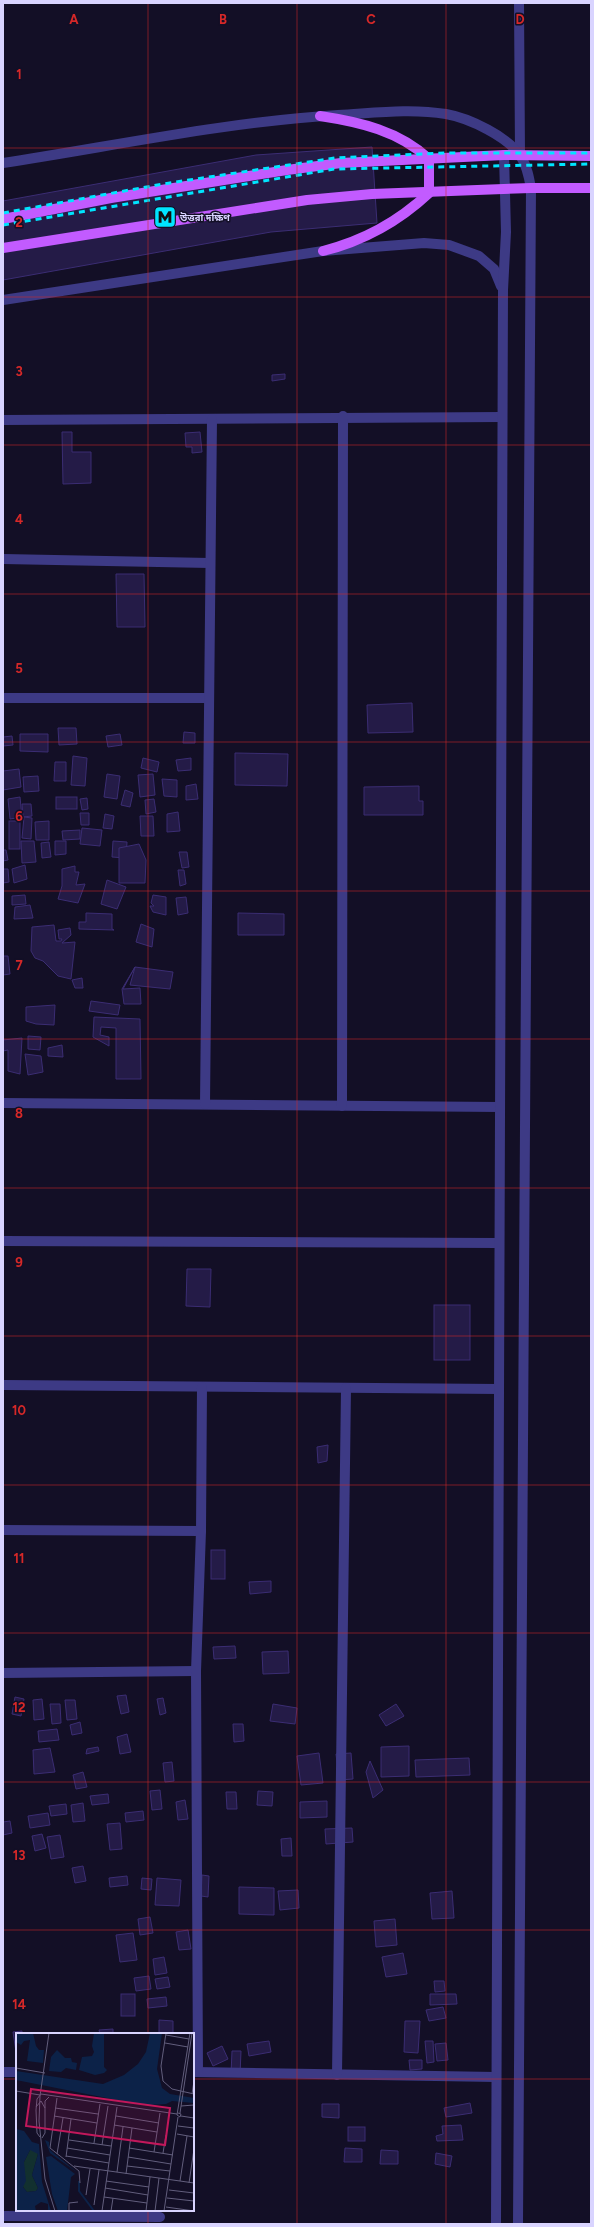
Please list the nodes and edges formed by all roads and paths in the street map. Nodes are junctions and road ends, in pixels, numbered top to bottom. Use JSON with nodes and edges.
{"nodes":[{"id":1,"x":519,"y":3,"type":"edge"},
{"id":2,"x":320,"y":116,"type":"junction"},
{"id":3,"x":504,"y":155,"type":"junction"},
{"id":4,"x":520,"y":155,"type":"junction"},
{"id":5,"x":591,"y":156,"type":"edge"},
{"id":6,"x":429,"y":159,"type":"junction"},
{"id":7,"x":3,"y":163,"type":"edge"},
{"id":8,"x":531,"y":188,"type":"junction"},
{"id":9,"x":591,"y":188,"type":"edge"},
{"id":10,"x":506,"y":190,"type":"junction"},
{"id":11,"x":429,"y":193,"type":"junction"},
{"id":12,"x":3,"y":219,"type":"edge"},
{"id":13,"x":3,"y":248,"type":"edge"},
{"id":14,"x":323,"y":251,"type":"junction"},
{"id":15,"x":503,"y":290,"type":"junction"},
{"id":16,"x":3,"y":300,"type":"edge"},
{"id":17,"x":343,"y":416,"type":"junction"},
{"id":18,"x":502,"y":417,"type":"junction"},
{"id":19,"x":212,"y":419,"type":"junction"},
{"id":20,"x":3,"y":420,"type":"edge"},
{"id":21,"x":3,"y":559,"type":"edge"},
{"id":22,"x":210,"y":563,"type":"junction"},
{"id":23,"x":3,"y":698,"type":"edge"},
{"id":24,"x":208,"y":698,"type":"junction"},
{"id":25,"x":3,"y":1103,"type":"edge"},
{"id":26,"x":205,"y":1104,"type":"junction"},
{"id":27,"x":342,"y":1106,"type":"junction"},
{"id":28,"x":500,"y":1107,"type":"junction"},
{"id":29,"x":3,"y":1241,"type":"edge"},
{"id":30,"x":499,"y":1243,"type":"junction"},
{"id":31,"x":3,"y":1385,"type":"edge"},
{"id":32,"x":202,"y":1387,"type":"junction"},
{"id":33,"x":346,"y":1388,"type":"junction"},
{"id":34,"x":499,"y":1388,"type":"junction"},
{"id":35,"x":3,"y":1530,"type":"edge"},
{"id":36,"x":201,"y":1531,"type":"junction"},
{"id":37,"x":196,"y":1671,"type":"junction"},
{"id":38,"x":3,"y":1673,"type":"edge"},
{"id":39,"x":3,"y":2072,"type":"edge"},
{"id":40,"x":16,"y":2072,"type":"edge"},
{"id":41,"x":196,"y":2072,"type":"edge"},
{"id":42,"x":337,"y":2075,"type":"junction"},
{"id":43,"x":496,"y":2077,"type":"junction"},
{"id":44,"x":3,"y":2216,"type":"edge"},
{"id":45,"x":160,"y":2218,"type":"dead end"},
{"id":46,"x":496,"y":2224,"type":"edge"},
{"id":47,"x":518,"y":2224,"type":"edge"}],
"edges":[{"from":1,"to":4,"type":"street"},
{"from":2,"to":4,"type":"street"},
{"from":2,"to":6,"type":"main road"},
{"from":2,"to":7,"type":"street"},
{"from":3,"to":4,"type":"main road"},
{"from":3,"to":6,"type":"main road"},
{"from":3,"to":10,"type":"street"},
{"from":4,"to":5,"type":"main road"},
{"from":4,"to":8,"type":"street"},
{"from":6,"to":11,"type":"main road"},
{"from":6,"to":12,"type":"main road"},
{"from":8,"to":9,"type":"main road"},
{"from":8,"to":10,"type":"main road"},
{"from":8,"to":47,"type":"street"},
{"from":10,"to":11,"type":"main road"},
{"from":10,"to":15,"type":"street"},
{"from":11,"to":13,"type":"main road"},
{"from":11,"to":14,"type":"main road"},
{"from":14,"to":15,"type":"street"},
{"from":14,"to":16,"type":"street"},
{"from":15,"to":18,"type":"street"},
{"from":17,"to":18,"type":"street"},
{"from":17,"to":19,"type":"street"},
{"from":17,"to":27,"type":"street"},
{"from":18,"to":28,"type":"street"},
{"from":19,"to":20,"type":"street"},
{"from":19,"to":22,"type":"street"},
{"from":21,"to":22,"type":"street"},
{"from":22,"to":24,"type":"street"},
{"from":23,"to":24,"type":"street"},
{"from":24,"to":26,"type":"street"},
{"from":25,"to":26,"type":"street"},
{"from":26,"to":27,"type":"street"},
{"from":27,"to":28,"type":"street"},
{"from":28,"to":30,"type":"street"},
{"from":29,"to":30,"type":"street"},
{"from":30,"to":34,"type":"street"},
{"from":31,"to":32,"type":"street"},
{"from":32,"to":33,"type":"street"},
{"from":32,"to":36,"type":"street"},
{"from":33,"to":34,"type":"street"},
{"from":33,"to":42,"type":"street"},
{"from":34,"to":43,"type":"street"},
{"from":35,"to":36,"type":"street"},
{"from":36,"to":37,"type":"street"},
{"from":37,"to":38,"type":"street"},
{"from":37,"to":41,"type":"street"},
{"from":39,"to":40,"type":"street"},
{"from":41,"to":42,"type":"street"},
{"from":42,"to":43,"type":"street"},
{"from":43,"to":46,"type":"street"},
{"from":44,"to":45,"type":"street"}]}
